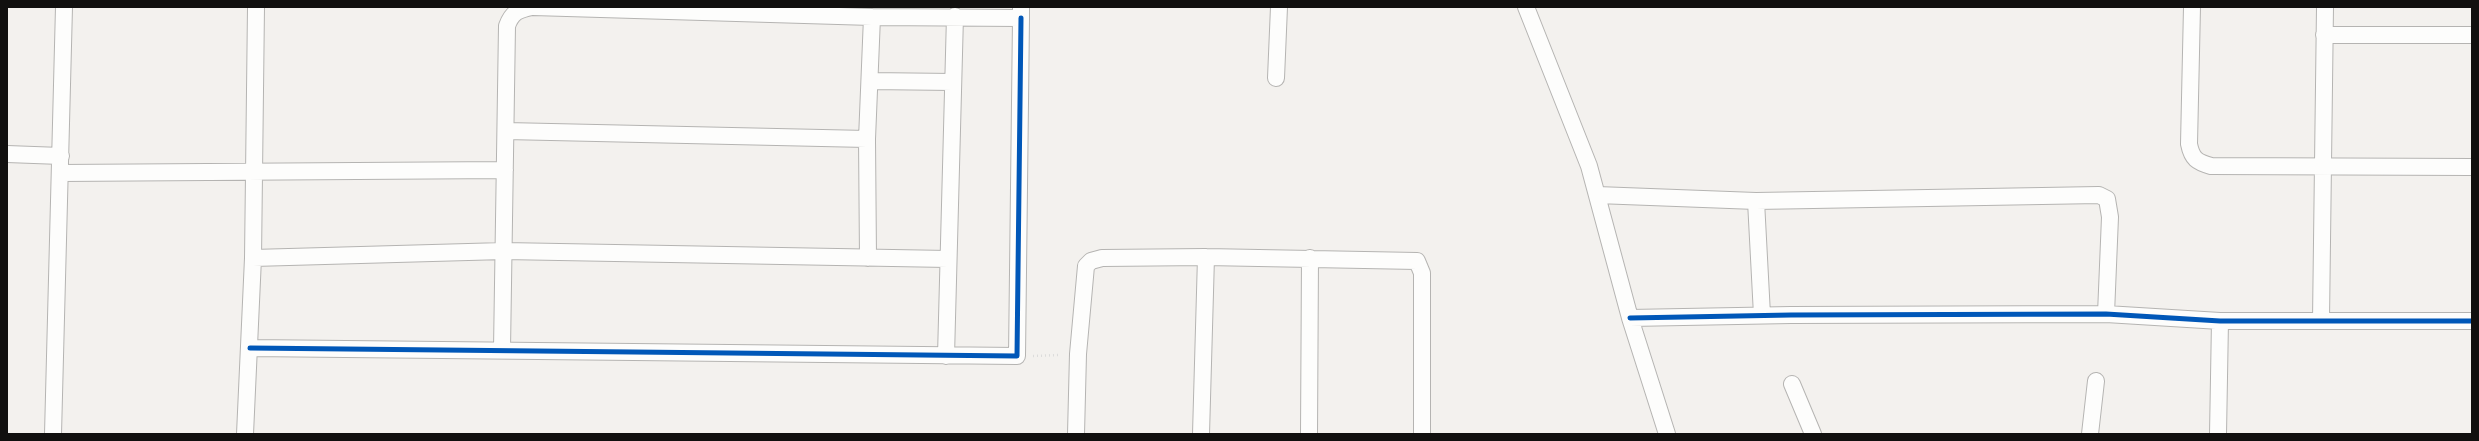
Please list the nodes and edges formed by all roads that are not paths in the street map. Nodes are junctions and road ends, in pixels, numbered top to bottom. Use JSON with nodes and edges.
{"nodes":[{"id":1,"x":64,"y":7,"type":"edge"},
{"id":2,"x":256,"y":7,"type":"edge"},
{"id":3,"x":532,"y":7,"type":"edge"},
{"id":4,"x":1279,"y":7,"type":"edge"},
{"id":5,"x":1526,"y":7,"type":"edge"},
{"id":6,"x":2192,"y":7,"type":"edge"},
{"id":7,"x":2325,"y":7,"type":"edge"},
{"id":8,"x":1021,"y":12,"type":"edge"},
{"id":9,"x":955,"y":16,"type":"junction"},
{"id":10,"x":872,"y":17,"type":"junction"},
{"id":11,"x":2324,"y":35,"type":"junction"},
{"id":12,"x":2472,"y":35,"type":"edge"},
{"id":13,"x":1276,"y":78,"type":"dead end"},
{"id":14,"x":870,"y":81,"type":"junction"},
{"id":15,"x":953,"y":82,"type":"junction"},
{"id":16,"x":506,"y":131,"type":"junction"},
{"id":17,"x":867,"y":139,"type":"junction"},
{"id":18,"x":7,"y":154,"type":"edge"},
{"id":19,"x":61,"y":156,"type":"junction"},
{"id":20,"x":2324,"y":167,"type":"junction"},
{"id":21,"x":2472,"y":167,"type":"edge"},
{"id":22,"x":506,"y":170,"type":"junction"},
{"id":23,"x":254,"y":171,"type":"junction"},
{"id":24,"x":60,"y":173,"type":"junction"},
{"id":25,"x":1597,"y":195,"type":"junction"},
{"id":26,"x":1756,"y":201,"type":"junction"},
{"id":27,"x":504,"y":251,"type":"junction"},
{"id":28,"x":1206,"y":257,"type":"junction"},
{"id":29,"x":253,"y":258,"type":"junction"},
{"id":30,"x":868,"y":258,"type":"junction"},
{"id":31,"x":948,"y":258,"type":"junction"},
{"id":32,"x":1310,"y":258,"type":"junction"},
{"id":33,"x":2106,"y":314,"type":"junction"},
{"id":34,"x":1762,"y":315,"type":"junction"},
{"id":35,"x":1630,"y":318,"type":"junction"},
{"id":36,"x":2321,"y":320,"type":"junction"},
{"id":37,"x":2472,"y":321,"type":"edge"},
{"id":38,"x":2220,"y":322,"type":"junction"},
{"id":39,"x":250,"y":348,"type":"junction"},
{"id":40,"x":502,"y":349,"type":"junction"},
{"id":41,"x":946,"y":356,"type":"junction"},
{"id":42,"x":2096,"y":381,"type":"dead end"},
{"id":43,"x":1792,"y":384,"type":"dead end"},
{"id":44,"x":53,"y":434,"type":"edge"},
{"id":45,"x":245,"y":434,"type":"edge"},
{"id":46,"x":1076,"y":434,"type":"edge"},
{"id":47,"x":1201,"y":434,"type":"edge"},
{"id":48,"x":1309,"y":434,"type":"edge"},
{"id":49,"x":1422,"y":434,"type":"edge"},
{"id":50,"x":1667,"y":434,"type":"edge"},
{"id":51,"x":1813,"y":434,"type":"edge"},
{"id":52,"x":2090,"y":434,"type":"edge"},
{"id":53,"x":2218,"y":434,"type":"edge"}],
"edges":[{"from":1,"to":19,"type":"street"},
{"from":2,"to":23,"type":"street"},
{"from":3,"to":10,"type":"street"},
{"from":3,"to":16,"type":"street"},
{"from":4,"to":13,"type":"street"},
{"from":5,"to":25,"type":"street"},
{"from":6,"to":20,"type":"street"},
{"from":7,"to":11,"type":"street"},
{"from":8,"to":9,"type":"street"},
{"from":8,"to":41,"type":"street"},
{"from":9,"to":10,"type":"street"},
{"from":9,"to":15,"type":"street"},
{"from":10,"to":14,"type":"street"},
{"from":11,"to":12,"type":"street"},
{"from":11,"to":20,"type":"street"},
{"from":14,"to":15,"type":"street"},
{"from":14,"to":17,"type":"street"},
{"from":15,"to":31,"type":"street"},
{"from":16,"to":17,"type":"street"},
{"from":16,"to":22,"type":"street"},
{"from":17,"to":30,"type":"street"},
{"from":18,"to":19,"type":"street"},
{"from":19,"to":24,"type":"street"},
{"from":20,"to":21,"type":"street"},
{"from":20,"to":36,"type":"street"},
{"from":22,"to":23,"type":"street"},
{"from":22,"to":27,"type":"street"},
{"from":23,"to":24,"type":"street"},
{"from":23,"to":29,"type":"street"},
{"from":24,"to":44,"type":"street"},
{"from":25,"to":26,"type":"street"},
{"from":25,"to":35,"type":"street"},
{"from":26,"to":33,"type":"street"},
{"from":26,"to":34,"type":"street"},
{"from":27,"to":29,"type":"street"},
{"from":27,"to":30,"type":"street"},
{"from":27,"to":40,"type":"street"},
{"from":28,"to":32,"type":"street"},
{"from":28,"to":46,"type":"street"},
{"from":28,"to":47,"type":"street"},
{"from":29,"to":39,"type":"street"},
{"from":30,"to":31,"type":"street"},
{"from":31,"to":41,"type":"street"},
{"from":32,"to":48,"type":"street"},
{"from":32,"to":49,"type":"street"},
{"from":33,"to":34,"type":"street"},
{"from":33,"to":38,"type":"street"},
{"from":34,"to":35,"type":"street"},
{"from":35,"to":50,"type":"street"},
{"from":36,"to":37,"type":"street"},
{"from":36,"to":38,"type":"street"},
{"from":38,"to":53,"type":"street"},
{"from":39,"to":40,"type":"street"},
{"from":39,"to":45,"type":"street"},
{"from":40,"to":41,"type":"street"},
{"from":42,"to":52,"type":"street"},
{"from":43,"to":51,"type":"street"}]}
